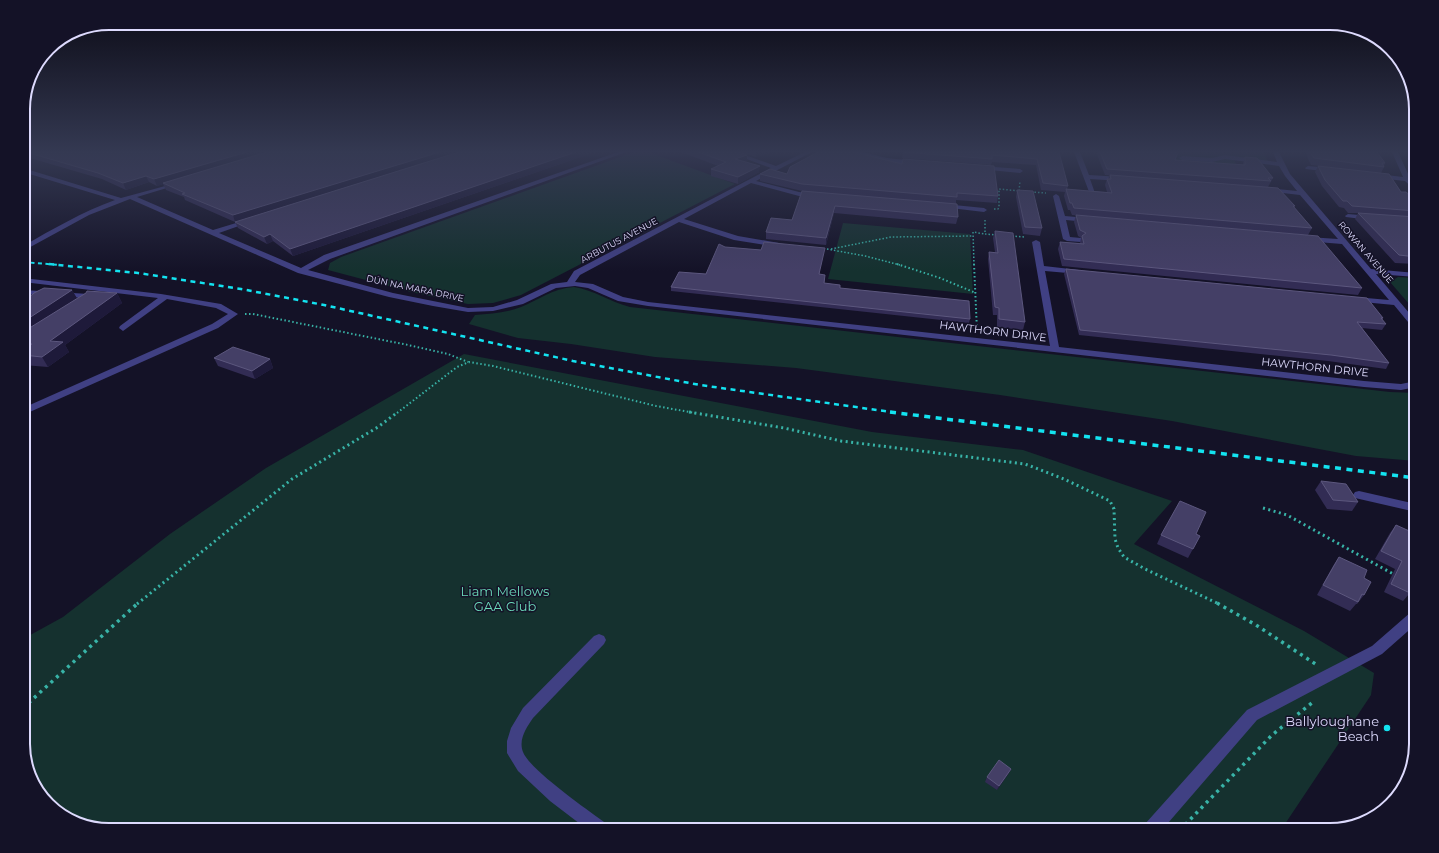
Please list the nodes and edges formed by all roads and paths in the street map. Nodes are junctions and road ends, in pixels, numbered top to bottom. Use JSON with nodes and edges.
{"nodes":[{"id":1,"x":94,"y":192,"type":"edge"},
{"id":2,"x":148,"y":192,"type":"edge"},
{"id":3,"x":511,"y":192,"type":"edge"},
{"id":4,"x":730,"y":192,"type":"edge"},
{"id":5,"x":791,"y":192,"type":"edge"},
{"id":6,"x":999,"y":192,"type":"edge"},
{"id":7,"x":1033,"y":192,"type":"edge"},
{"id":8,"x":1091,"y":192,"type":"edge"},
{"id":9,"x":1284,"y":192,"type":"edge"},
{"id":10,"x":1048,"y":193,"type":"edge"},
{"id":11,"x":1302,"y":193,"type":"joint"},
{"id":12,"x":819,"y":196,"type":"edge"},
{"id":13,"x":1056,"y":196,"type":"dead end"},
{"id":14,"x":1093,"y":196,"type":"edge"},
{"id":15,"x":131,"y":197,"type":"junction"},
{"id":16,"x":121,"y":200,"type":"junction"},
{"id":17,"x":936,"y":206,"type":"edge"},
{"id":18,"x":984,"y":210,"type":"junction"},
{"id":19,"x":1348,"y":216,"type":"dead end"},
{"id":20,"x":1061,"y":218,"type":"junction"},
{"id":21,"x":1378,"y":218,"type":"edge"},
{"id":22,"x":678,"y":219,"type":"junction"},
{"id":23,"x":252,"y":220,"type":"edge"},
{"id":24,"x":1093,"y":221,"type":"edge"},
{"id":25,"x":214,"y":232,"type":"junction"},
{"id":26,"x":985,"y":234,"type":"junction"},
{"id":27,"x":1001,"y":235,"type":"edge"},
{"id":28,"x":973,"y":236,"type":"junction"},
{"id":29,"x":1008,"y":236,"type":"edge"},
{"id":30,"x":1298,"y":238,"type":"edge"},
{"id":31,"x":1034,"y":240,"type":"joint"},
{"id":32,"x":1078,"y":240,"type":"dead end"},
{"id":33,"x":1343,"y":242,"type":"junction"},
{"id":34,"x":30,"y":245,"type":"edge"},
{"id":35,"x":783,"y":245,"type":"edge"},
{"id":36,"x":1041,"y":268,"type":"junction"},
{"id":37,"x":301,"y":271,"type":"junction"},
{"id":38,"x":1369,"y":271,"type":"junction"},
{"id":39,"x":1088,"y":273,"type":"edge"},
{"id":40,"x":1409,"y":274,"type":"edge"},
{"id":41,"x":30,"y":281,"type":"edge"},
{"id":42,"x":570,"y":284,"type":"junction"},
{"id":43,"x":30,"y":292,"type":"edge"},
{"id":44,"x":44,"y":293,"type":"junction"},
{"id":45,"x":976,"y":293,"type":"junction"},
{"id":46,"x":165,"y":297,"type":"junction"},
{"id":47,"x":1350,"y":298,"type":"edge"},
{"id":48,"x":35,"y":300,"type":"edge"},
{"id":49,"x":1396,"y":303,"type":"junction"},
{"id":50,"x":76,"y":308,"type":"edge"},
{"id":51,"x":234,"y":314,"type":"junction"},
{"id":52,"x":1409,"y":318,"type":"edge"},
{"id":53,"x":123,"y":328,"type":"dead end"},
{"id":54,"x":978,"y":341,"type":"junction"},
{"id":55,"x":1055,"y":350,"type":"junction"},
{"id":56,"x":469,"y":362,"type":"junction"},
{"id":57,"x":1409,"y":386,"type":"edge"},
{"id":58,"x":30,"y":409,"type":"edge"},
{"id":59,"x":1359,"y":495,"type":"dead end"},
{"id":60,"x":1409,"y":506,"type":"edge"},
{"id":61,"x":1262,"y":508,"type":"dead end"},
{"id":62,"x":1398,"y":576,"type":"edge"},
{"id":63,"x":1409,"y":622,"type":"edge"},
{"id":64,"x":599,"y":640,"type":"dead end"},
{"id":65,"x":1331,"y":674,"type":"junction"},
{"id":66,"x":1318,"y":699,"type":"dead end"},
{"id":67,"x":30,"y":702,"type":"edge"},
{"id":68,"x":592,"y":823,"type":"edge"},
{"id":69,"x":1157,"y":823,"type":"edge"},
{"id":70,"x":1187,"y":823,"type":"edge"}],
"edges":[{"from":1,"to":16,"type":"street"},
{"from":2,"to":15,"type":"street"},
{"from":3,"to":37,"type":"street"},
{"from":4,"to":22,"type":"street","name":"ARBUTUS AVENUE"},
{"from":5,"to":12,"type":"street"},
{"from":6,"to":18,"type":"path"},
{"from":7,"to":10,"type":"path"},
{"from":8,"to":14,"type":"street"},
{"from":9,"to":11,"type":"street"},
{"from":11,"to":33,"type":"street","name":"ROWAN AVENUE"},
{"from":13,"to":20,"type":"street"},
{"from":15,"to":16,"type":"street"},
{"from":15,"to":25,"type":"street","name":"DÚN NA MARA DRIVE"},
{"from":16,"to":34,"type":"street"},
{"from":17,"to":18,"type":"street"},
{"from":18,"to":26,"type":"path"},
{"from":19,"to":21,"type":"street"},
{"from":20,"to":24,"type":"street"},
{"from":20,"to":32,"type":"street"},
{"from":22,"to":35,"type":"street"},
{"from":22,"to":42,"type":"street","name":"ARBUTUS AVENUE"},
{"from":23,"to":25,"type":"street"},
{"from":25,"to":37,"type":"street","name":"DÚN NA MARA DRIVE"},
{"from":26,"to":27,"type":"path"},
{"from":26,"to":28,"type":"path"},
{"from":28,"to":45,"type":"path"},
{"from":28,"to":45,"type":"path"},
{"from":29,"to":31,"type":"path"},
{"from":30,"to":33,"type":"street"},
{"from":31,"to":36,"type":"street"},
{"from":33,"to":38,"type":"street","name":"ROWAN AVENUE"},
{"from":36,"to":39,"type":"street"},
{"from":36,"to":55,"type":"street"},
{"from":37,"to":42,"type":"street","name":"DÚN NA MARA DRIVE"},
{"from":38,"to":40,"type":"street"},
{"from":38,"to":49,"type":"street","name":"ROWAN AVENUE"},
{"from":41,"to":46,"type":"street"},
{"from":42,"to":54,"type":"street","name":"HAWTHORN DRIVE"},
{"from":43,"to":44,"type":"street"},
{"from":44,"to":48,"type":"street"},
{"from":44,"to":50,"type":"street"},
{"from":45,"to":54,"type":"path"},
{"from":46,"to":51,"type":"street"},
{"from":46,"to":53,"type":"street"},
{"from":47,"to":49,"type":"street"},
{"from":49,"to":52,"type":"street","name":"ROWAN AVENUE"},
{"from":51,"to":56,"type":"path"},
{"from":51,"to":58,"type":"street"},
{"from":54,"to":55,"type":"street","name":"HAWTHORN DRIVE"},
{"from":55,"to":57,"type":"street","name":"HAWTHORN DRIVE"},
{"from":56,"to":65,"type":"path"},
{"from":56,"to":67,"type":"path"},
{"from":59,"to":60,"type":"street"},
{"from":61,"to":62,"type":"path"},
{"from":63,"to":65,"type":"street"},
{"from":64,"to":68,"type":"street"},
{"from":65,"to":69,"type":"street"},
{"from":66,"to":70,"type":"path"}]}
